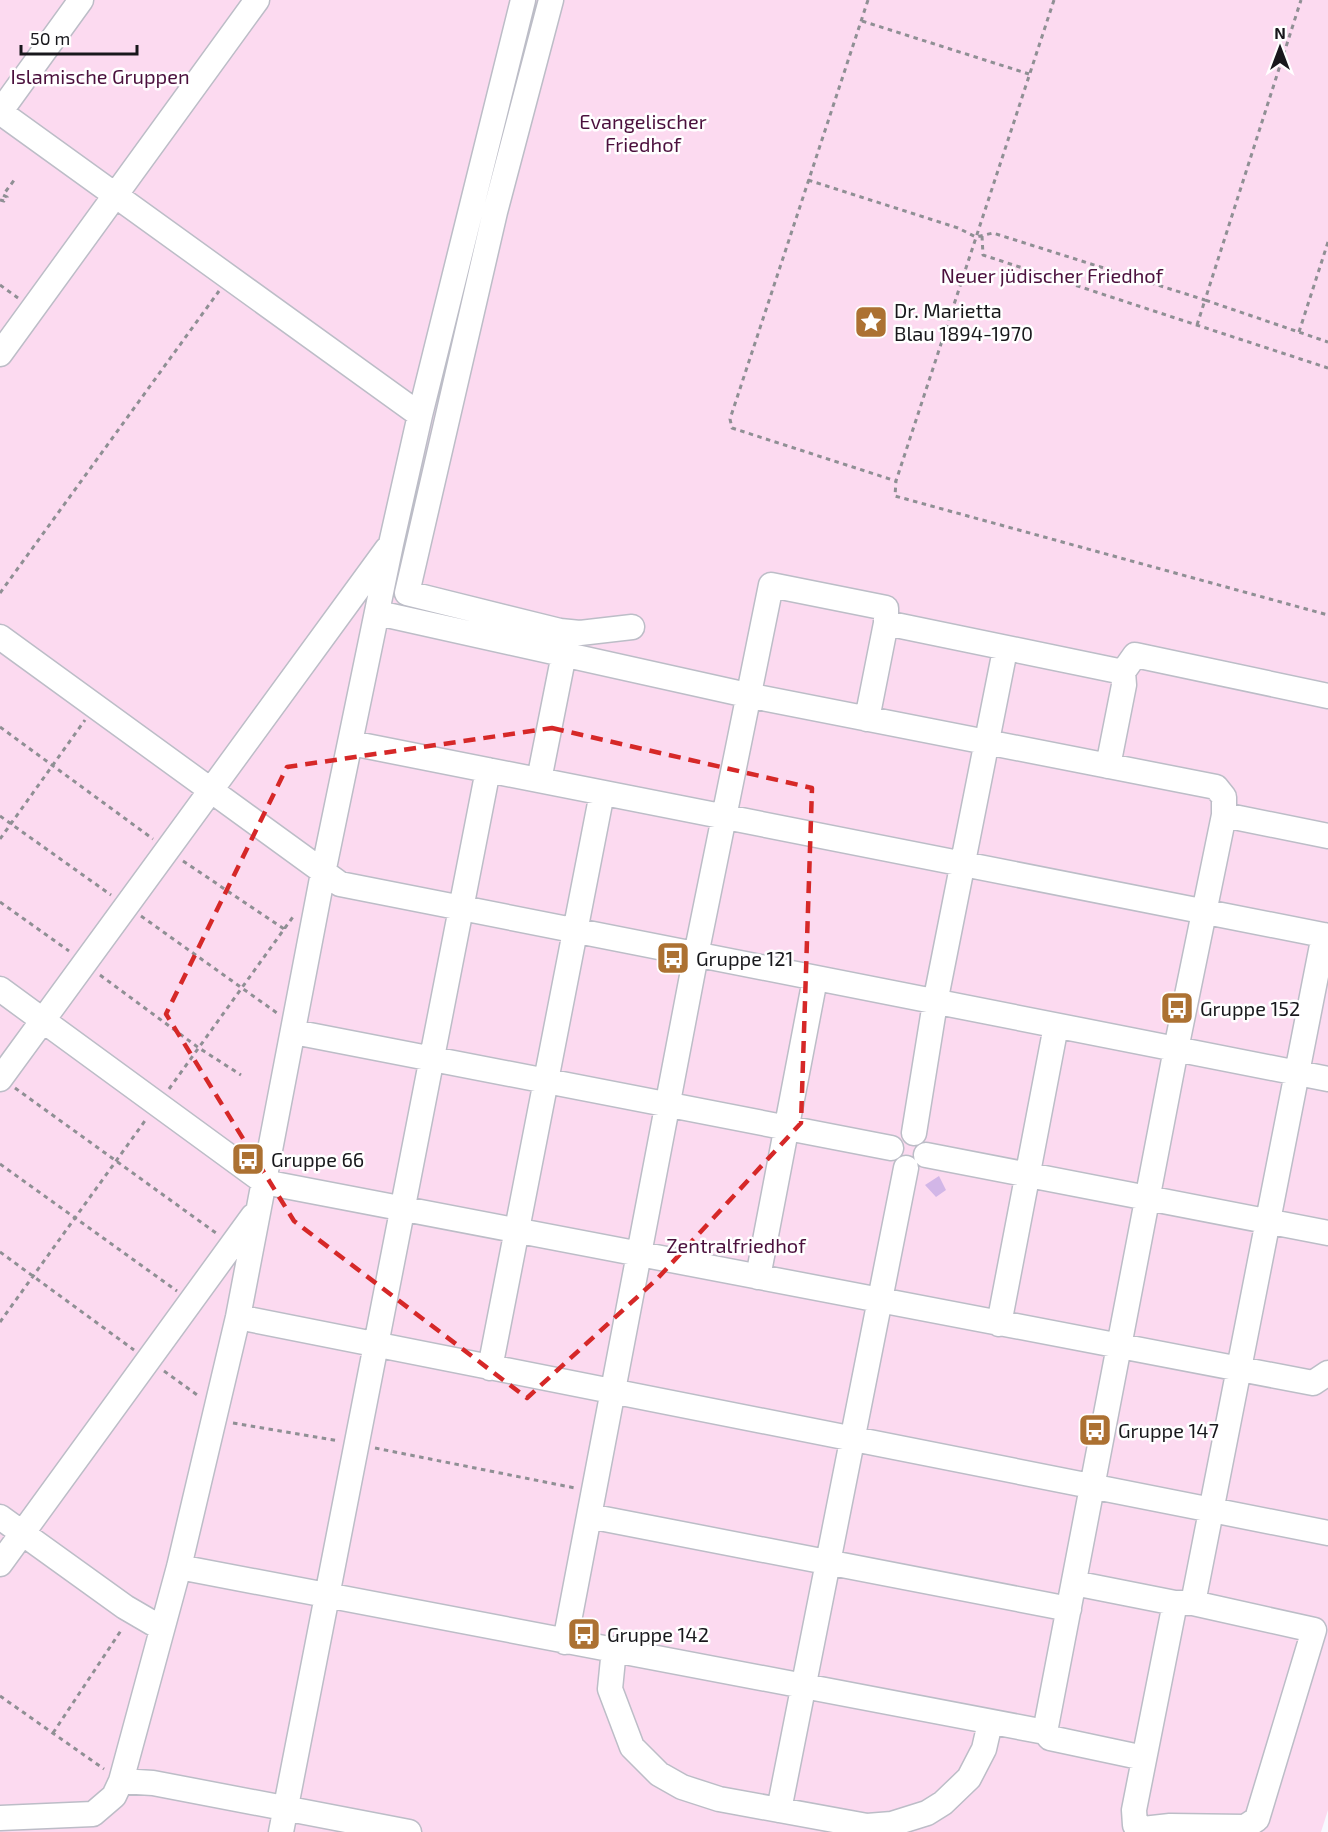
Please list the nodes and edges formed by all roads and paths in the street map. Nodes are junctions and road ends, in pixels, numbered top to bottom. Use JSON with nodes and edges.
{"nodes":[{"id":1,"x":81,"y":0,"type":"edge"},
{"id":2,"x":257,"y":0,"type":"edge"},
{"id":3,"x":523,"y":0,"type":"edge"},
{"id":4,"x":551,"y":0,"type":"edge"},
{"id":5,"x":868,"y":0,"type":"edge"},
{"id":6,"x":1054,"y":0,"type":"edge"},
{"id":7,"x":1301,"y":0,"type":"edge"},
{"id":8,"x":862,"y":21,"type":"junction"},
{"id":9,"x":1029,"y":74,"type":"junction"},
{"id":10,"x":0,"y":112,"type":"edge"},
{"id":11,"x":15,"y":179,"type":"dead end"},
{"id":12,"x":808,"y":180,"type":"junction"},
{"id":13,"x":2,"y":194,"type":"edge"},
{"id":14,"x":115,"y":195,"type":"junction"},
{"id":15,"x":0,"y":200,"type":"edge"},
{"id":16,"x":982,"y":236,"type":"junction"},
{"id":17,"x":976,"y":237,"type":"junction"},
{"id":18,"x":1328,"y":242,"type":"edge"},
{"id":19,"x":229,"y":278,"type":"junction"},
{"id":20,"x":1205,"y":300,"type":"junction"},
{"id":21,"x":1197,"y":325,"type":"junction"},
{"id":22,"x":1299,"y":332,"type":"junction"},
{"id":23,"x":1328,"y":342,"type":"edge"},
{"id":24,"x":0,"y":354,"type":"edge"},
{"id":25,"x":1328,"y":368,"type":"edge"},
{"id":26,"x":420,"y":415,"type":"junction"},
{"id":27,"x":896,"y":482,"type":"junction"},
{"id":28,"x":391,"y":544,"type":"junction"},
{"id":29,"x":0,"y":592,"type":"edge"},
{"id":30,"x":378,"y":613,"type":"junction"},
{"id":31,"x":1328,"y":615,"type":"edge"},
{"id":32,"x":886,"y":623,"type":"junction"},
{"id":33,"x":632,"y":627,"type":"dead end"},
{"id":34,"x":0,"y":637,"type":"edge"},
{"id":35,"x":1005,"y":650,"type":"junction"},
{"id":36,"x":564,"y":654,"type":"junction"},
{"id":37,"x":1123,"y":672,"type":"junction"},
{"id":38,"x":747,"y":694,"type":"junction"},
{"id":39,"x":1328,"y":696,"type":"edge"},
{"id":40,"x":95,"y":707,"type":"junction"},
{"id":41,"x":867,"y":719,"type":"junction"},
{"id":42,"x":0,"y":727,"type":"edge"},
{"id":43,"x":987,"y":742,"type":"junction"},
{"id":44,"x":351,"y":743,"type":"junction"},
{"id":45,"x":52,"y":765,"type":"junction"},
{"id":46,"x":1108,"y":766,"type":"junction"},
{"id":47,"x":488,"y":770,"type":"junction"},
{"id":48,"x":539,"y":780,"type":"junction"},
{"id":49,"x":210,"y":791,"type":"junction"},
{"id":50,"x":602,"y":793,"type":"junction"},
{"id":51,"x":1224,"y":815,"type":"junction"},
{"id":52,"x":0,"y":816,"type":"edge"},
{"id":53,"x":724,"y":817,"type":"junction"},
{"id":54,"x":11,"y":824,"type":"junction"},
{"id":55,"x":1327,"y":829,"type":"edge"},
{"id":56,"x":0,"y":839,"type":"edge"},
{"id":57,"x":167,"y":850,"type":"junction"},
{"id":58,"x":964,"y":865,"type":"junction"},
{"id":59,"x":323,"y":873,"type":"junction"},
{"id":60,"x":0,"y":902,"type":"edge"},
{"id":61,"x":126,"y":906,"type":"junction"},
{"id":62,"x":462,"y":910,"type":"junction"},
{"id":63,"x":1205,"y":912,"type":"junction"},
{"id":64,"x":284,"y":929,"type":"dead end"},
{"id":65,"x":576,"y":932,"type":"junction"},
{"id":66,"x":1326,"y":935,"type":"edge"},
{"id":67,"x":696,"y":955,"type":"junction"},
{"id":68,"x":84,"y":963,"type":"junction"},
{"id":69,"x":815,"y":979,"type":"junction"},
{"id":70,"x":0,"y":989,"type":"edge"},
{"id":71,"x":935,"y":1003,"type":"junction"},
{"id":72,"x":42,"y":1020,"type":"junction"},
{"id":73,"x":1056,"y":1026,"type":"junction"},
{"id":74,"x":295,"y":1029,"type":"junction"},
{"id":75,"x":1176,"y":1049,"type":"junction"},
{"id":76,"x":433,"y":1059,"type":"junction"},
{"id":77,"x":1297,"y":1073,"type":"junction"},
{"id":78,"x":241,"y":1075,"type":"dead end"},
{"id":79,"x":0,"y":1078,"type":"edge"},
{"id":80,"x":1328,"y":1079,"type":"edge"},
{"id":81,"x":546,"y":1081,"type":"junction"},
{"id":82,"x":668,"y":1105,"type":"junction"},
{"id":83,"x":787,"y":1128,"type":"junction"},
{"id":84,"x":914,"y":1133,"type":"junction"},
{"id":85,"x":891,"y":1148,"type":"junction"},
{"id":86,"x":926,"y":1155,"type":"junction"},
{"id":87,"x":0,"y":1164,"type":"edge"},
{"id":88,"x":906,"y":1168,"type":"junction"},
{"id":89,"x":1026,"y":1174,"type":"junction"},
{"id":90,"x":264,"y":1182,"type":"junction"},
{"id":91,"x":1149,"y":1198,"type":"junction"},
{"id":92,"x":403,"y":1209,"type":"junction"},
{"id":93,"x":258,"y":1210,"type":"junction"},
{"id":94,"x":1268,"y":1221,"type":"junction"},
{"id":95,"x":516,"y":1231,"type":"junction"},
{"id":96,"x":1328,"y":1233,"type":"edge"},
{"id":97,"x":232,"y":1245,"type":"junction"},
{"id":98,"x":0,"y":1252,"type":"edge"},
{"id":99,"x":639,"y":1254,"type":"junction"},
{"id":100,"x":759,"y":1277,"type":"junction"},
{"id":101,"x":192,"y":1301,"type":"junction"},
{"id":102,"x":880,"y":1301,"type":"junction"},
{"id":103,"x":238,"y":1317,"type":"junction"},
{"id":104,"x":999,"y":1324,"type":"junction"},
{"id":105,"x":376,"y":1345,"type":"junction"},
{"id":106,"x":1120,"y":1348,"type":"junction"},
{"id":107,"x":148,"y":1360,"type":"junction"},
{"id":108,"x":490,"y":1368,"type":"junction"},
{"id":109,"x":1239,"y":1370,"type":"junction"},
{"id":110,"x":1328,"y":1373,"type":"edge"},
{"id":111,"x":612,"y":1393,"type":"junction"},
{"id":112,"x":215,"y":1414,"type":"junction"},
{"id":113,"x":852,"y":1440,"type":"junction"},
{"id":114,"x":357,"y":1444,"type":"junction"},
{"id":115,"x":1094,"y":1485,"type":"junction"},
{"id":116,"x":594,"y":1491,"type":"junction"},
{"id":117,"x":1212,"y":1509,"type":"junction"},
{"id":118,"x":0,"y":1516,"type":"edge"},
{"id":119,"x":589,"y":1516,"type":"junction"},
{"id":120,"x":22,"y":1533,"type":"junction"},
{"id":121,"x":1328,"y":1533,"type":"edge"},
{"id":122,"x":829,"y":1562,"type":"junction"},
{"id":123,"x":0,"y":1564,"type":"edge"},
{"id":124,"x":179,"y":1568,"type":"junction"},
{"id":125,"x":1074,"y":1583,"type":"junction"},
{"id":126,"x":327,"y":1596,"type":"junction"},
{"id":127,"x":1184,"y":1603,"type":"junction"},
{"id":128,"x":1069,"y":1608,"type":"junction"},
{"id":129,"x":133,"y":1612,"type":"junction"},
{"id":130,"x":161,"y":1628,"type":"junction"},
{"id":131,"x":565,"y":1642,"type":"junction"},
{"id":132,"x":614,"y":1649,"type":"junction"},
{"id":133,"x":805,"y":1687,"type":"junction"},
{"id":134,"x":0,"y":1696,"type":"edge"},
{"id":135,"x":990,"y":1722,"type":"junction"},
{"id":136,"x":1045,"y":1732,"type":"junction"},
{"id":137,"x":53,"y":1733,"type":"junction"},
{"id":138,"x":1144,"y":1758,"type":"junction"},
{"id":139,"x":121,"y":1781,"type":"junction"},
{"id":140,"x":286,"y":1808,"type":"junction"},
{"id":141,"x":779,"y":1810,"type":"junction"},
{"id":142,"x":0,"y":1818,"type":"edge"},
{"id":143,"x":281,"y":1832,"type":"edge"},
{"id":144,"x":409,"y":1832,"type":"edge"}],
"edges":[{"from":1,"to":10,"type":"lane"},
{"from":2,"to":14,"type":"lane"},
{"from":3,"to":26,"type":"lane"},
{"from":4,"to":33,"type":"lane"},
{"from":5,"to":8,"type":"path"},
{"from":6,"to":9,"type":"path"},
{"from":7,"to":20,"type":"path"},
{"from":8,"to":9,"type":"path"},
{"from":8,"to":12,"type":"path"},
{"from":9,"to":17,"type":"path"},
{"from":10,"to":14,"type":"lane"},
{"from":11,"to":13,"type":"path"},
{"from":12,"to":17,"type":"path"},
{"from":12,"to":27,"type":"path"},
{"from":13,"to":15,"type":"path"},
{"from":14,"to":19,"type":"lane"},
{"from":14,"to":24,"type":"lane"},
{"from":16,"to":17,"type":"path"},
{"from":16,"to":20,"type":"path"},
{"from":16,"to":21,"type":"path"},
{"from":17,"to":27,"type":"path"},
{"from":18,"to":22,"type":"path"},
{"from":19,"to":26,"type":"lane"},
{"from":19,"to":29,"type":"path"},
{"from":20,"to":21,"type":"path"},
{"from":20,"to":22,"type":"path"},
{"from":21,"to":25,"type":"path"},
{"from":22,"to":23,"type":"path"},
{"from":26,"to":28,"type":"lane"},
{"from":27,"to":31,"type":"path"},
{"from":28,"to":30,"type":"lane"},
{"from":28,"to":49,"type":"lane"},
{"from":30,"to":36,"type":"lane"},
{"from":30,"to":44,"type":"lane"},
{"from":32,"to":35,"type":"lane"},
{"from":32,"to":38,"type":"lane"},
{"from":32,"to":41,"type":"lane"},
{"from":34,"to":40,"type":"lane"},
{"from":35,"to":37,"type":"lane"},
{"from":35,"to":43,"type":"lane"},
{"from":36,"to":38,"type":"lane"},
{"from":36,"to":48,"type":"lane"},
{"from":37,"to":39,"type":"lane"},
{"from":37,"to":46,"type":"lane"},
{"from":38,"to":41,"type":"lane"},
{"from":38,"to":53,"type":"lane"},
{"from":40,"to":45,"type":"path"},
{"from":40,"to":49,"type":"lane"},
{"from":41,"to":43,"type":"lane"},
{"from":42,"to":45,"type":"path"},
{"from":43,"to":46,"type":"lane"},
{"from":43,"to":58,"type":"lane"},
{"from":44,"to":47,"type":"lane"},
{"from":44,"to":59,"type":"lane"},
{"from":45,"to":54,"type":"path"},
{"from":45,"to":57,"type":"path"},
{"from":46,"to":51,"type":"lane"},
{"from":47,"to":48,"type":"lane"},
{"from":47,"to":62,"type":"lane"},
{"from":48,"to":50,"type":"lane"},
{"from":49,"to":57,"type":"lane"},
{"from":49,"to":59,"type":"lane"},
{"from":50,"to":53,"type":"lane"},
{"from":50,"to":65,"type":"lane"},
{"from":51,"to":55,"type":"lane"},
{"from":51,"to":63,"type":"lane"},
{"from":52,"to":54,"type":"path"},
{"from":53,"to":58,"type":"lane"},
{"from":53,"to":67,"type":"lane"},
{"from":54,"to":56,"type":"path"},
{"from":54,"to":61,"type":"path"},
{"from":57,"to":61,"type":"lane"},
{"from":57,"to":64,"type":"path"},
{"from":58,"to":63,"type":"lane"},
{"from":58,"to":71,"type":"lane"},
{"from":59,"to":62,"type":"lane"},
{"from":59,"to":74,"type":"lane"},
{"from":60,"to":68,"type":"path"},
{"from":61,"to":68,"type":"lane"},
{"from":61,"to":74,"type":"path"},
{"from":62,"to":65,"type":"lane"},
{"from":62,"to":76,"type":"lane"},
{"from":63,"to":66,"type":"lane"},
{"from":63,"to":75,"type":"lane"},
{"from":65,"to":67,"type":"lane"},
{"from":65,"to":81,"type":"lane"},
{"from":66,"to":77,"type":"lane"},
{"from":67,"to":69,"type":"lane"},
{"from":67,"to":82,"type":"lane"},
{"from":68,"to":72,"type":"lane"},
{"from":68,"to":78,"type":"path"},
{"from":69,"to":71,"type":"lane"},
{"from":69,"to":83,"type":"lane"},
{"from":70,"to":72,"type":"lane"},
{"from":71,"to":73,"type":"lane"},
{"from":71,"to":84,"type":"lane"},
{"from":72,"to":79,"type":"lane"},
{"from":72,"to":90,"type":"lane"},
{"from":73,"to":75,"type":"lane"},
{"from":73,"to":89,"type":"lane"},
{"from":74,"to":76,"type":"lane"},
{"from":74,"to":90,"type":"lane"},
{"from":75,"to":77,"type":"lane"},
{"from":75,"to":91,"type":"lane"},
{"from":76,"to":81,"type":"lane"},
{"from":76,"to":92,"type":"lane"},
{"from":77,"to":80,"type":"lane"},
{"from":77,"to":94,"type":"lane"},
{"from":79,"to":97,"type":"path"},
{"from":81,"to":82,"type":"lane"},
{"from":81,"to":95,"type":"lane"},
{"from":82,"to":83,"type":"lane"},
{"from":82,"to":99,"type":"lane"},
{"from":83,"to":85,"type":"lane"},
{"from":83,"to":100,"type":"lane"},
{"from":84,"to":85,"type":"lane"},
{"from":84,"to":86,"type":"lane"},
{"from":85,"to":88,"type":"lane"},
{"from":86,"to":88,"type":"lane"},
{"from":86,"to":89,"type":"lane"},
{"from":87,"to":101,"type":"path"},
{"from":88,"to":102,"type":"lane"},
{"from":89,"to":91,"type":"lane"},
{"from":89,"to":104,"type":"lane"},
{"from":90,"to":92,"type":"lane"},
{"from":90,"to":93,"type":"lane"},
{"from":91,"to":94,"type":"lane"},
{"from":91,"to":106,"type":"lane"},
{"from":92,"to":95,"type":"lane"},
{"from":92,"to":105,"type":"lane"},
{"from":93,"to":97,"type":"lane"},
{"from":93,"to":103,"type":"lane"},
{"from":94,"to":96,"type":"lane"},
{"from":94,"to":109,"type":"lane"},
{"from":95,"to":99,"type":"lane"},
{"from":95,"to":108,"type":"lane"},
{"from":97,"to":101,"type":"lane"},
{"from":98,"to":107,"type":"path"},
{"from":99,"to":100,"type":"lane"},
{"from":99,"to":111,"type":"lane"},
{"from":100,"to":102,"type":"lane"},
{"from":101,"to":107,"type":"lane"},
{"from":102,"to":104,"type":"lane"},
{"from":102,"to":113,"type":"lane"},
{"from":103,"to":105,"type":"lane"},
{"from":103,"to":112,"type":"lane"},
{"from":104,"to":106,"type":"lane"},
{"from":105,"to":108,"type":"lane"},
{"from":105,"to":114,"type":"lane"},
{"from":106,"to":109,"type":"lane"},
{"from":106,"to":115,"type":"lane"},
{"from":107,"to":112,"type":"path"},
{"from":107,"to":120,"type":"lane"},
{"from":108,"to":111,"type":"lane"},
{"from":109,"to":110,"type":"lane"},
{"from":109,"to":117,"type":"lane"},
{"from":111,"to":113,"type":"lane"},
{"from":111,"to":116,"type":"lane"},
{"from":112,"to":114,"type":"path"},
{"from":112,"to":124,"type":"lane"},
{"from":113,"to":115,"type":"lane"},
{"from":113,"to":122,"type":"lane"},
{"from":114,"to":116,"type":"path"},
{"from":114,"to":126,"type":"lane"},
{"from":115,"to":117,"type":"lane"},
{"from":115,"to":125,"type":"lane"},
{"from":116,"to":119,"type":"lane"},
{"from":117,"to":121,"type":"lane"},
{"from":117,"to":127,"type":"lane"},
{"from":118,"to":120,"type":"lane"},
{"from":119,"to":122,"type":"lane"},
{"from":119,"to":131,"type":"lane"},
{"from":120,"to":123,"type":"lane"},
{"from":120,"to":129,"type":"lane"},
{"from":122,"to":128,"type":"lane"},
{"from":122,"to":133,"type":"lane"},
{"from":124,"to":126,"type":"lane"},
{"from":124,"to":130,"type":"lane"},
{"from":125,"to":127,"type":"lane"},
{"from":125,"to":128,"type":"lane"},
{"from":126,"to":131,"type":"lane"},
{"from":126,"to":140,"type":"lane"},
{"from":127,"to":138,"type":"lane"},
{"from":127,"to":138,"type":"lane"},
{"from":128,"to":136,"type":"lane"},
{"from":129,"to":130,"type":"lane"},
{"from":129,"to":137,"type":"path"},
{"from":130,"to":139,"type":"lane"},
{"from":131,"to":132,"type":"lane"},
{"from":132,"to":133,"type":"lane"},
{"from":132,"to":141,"type":"lane"},
{"from":133,"to":135,"type":"lane"},
{"from":133,"to":141,"type":"lane"},
{"from":134,"to":137,"type":"path"},
{"from":135,"to":136,"type":"lane"},
{"from":135,"to":141,"type":"lane"},
{"from":136,"to":138,"type":"lane"},
{"from":137,"to":139,"type":"path"},
{"from":139,"to":140,"type":"lane"},
{"from":139,"to":142,"type":"lane"},
{"from":140,"to":143,"type":"lane"},
{"from":140,"to":144,"type":"lane"}]}
